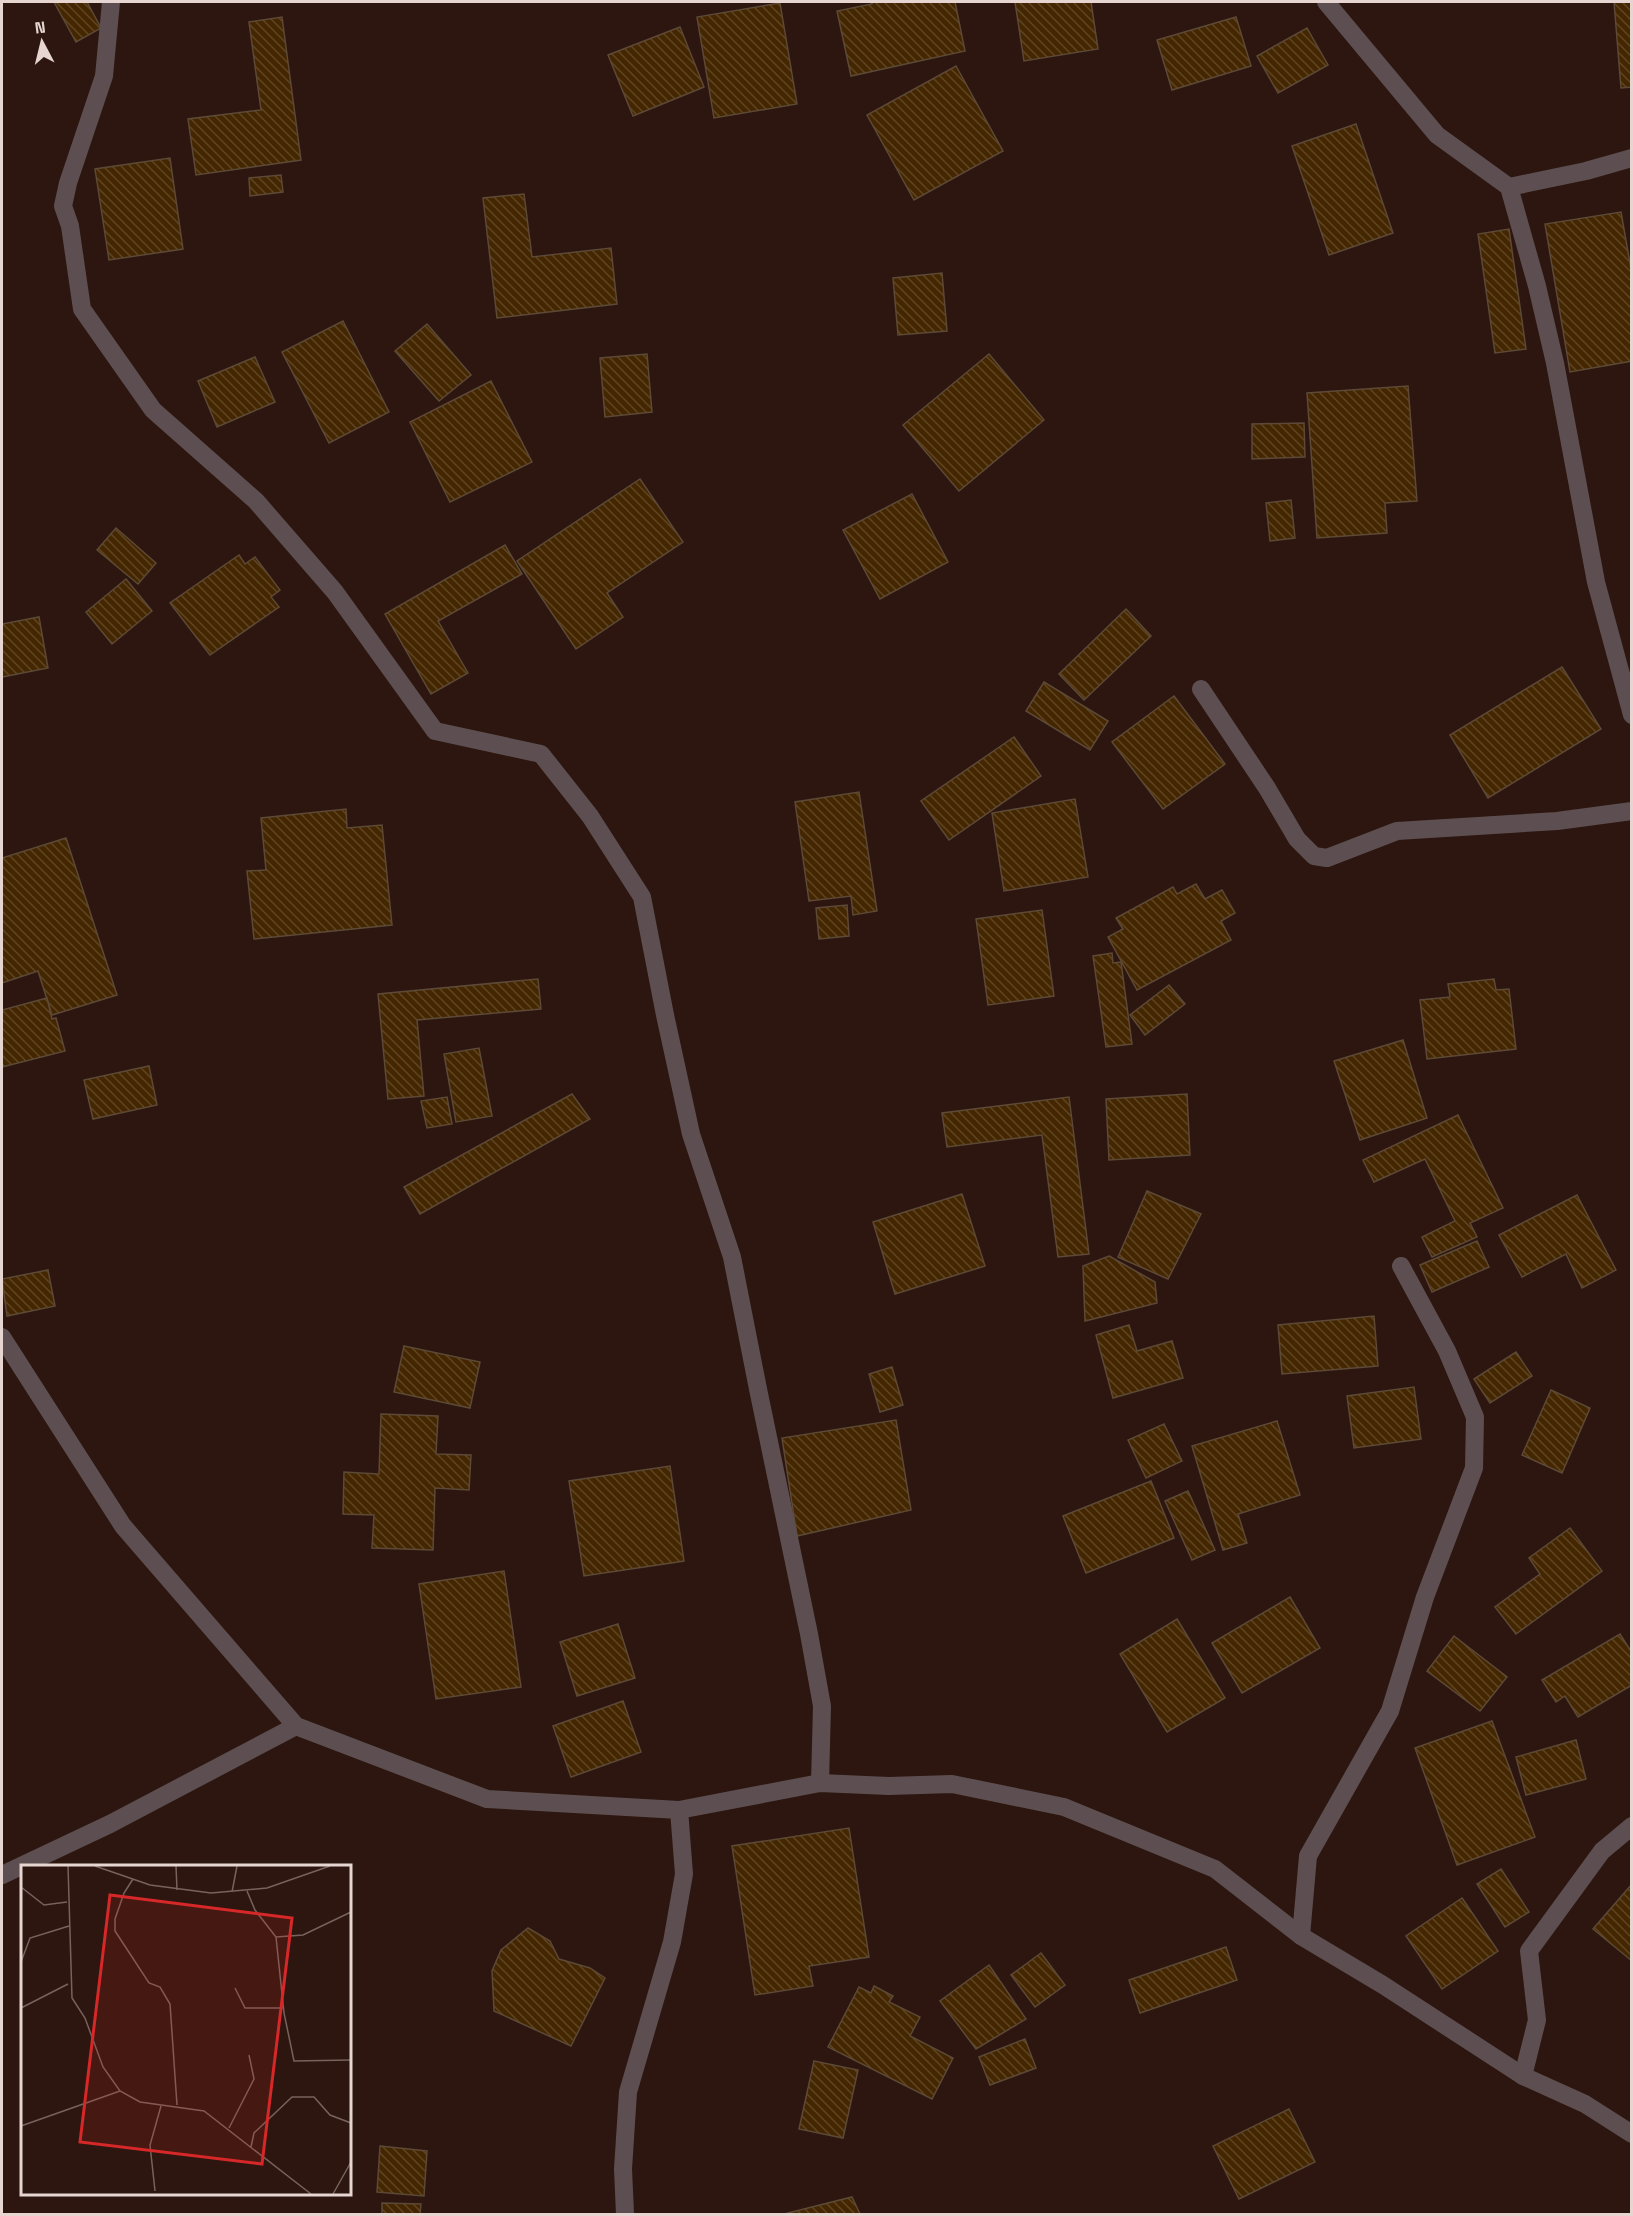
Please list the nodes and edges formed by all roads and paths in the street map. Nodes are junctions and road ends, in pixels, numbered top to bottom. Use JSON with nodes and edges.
{"nodes":[{"id":1,"x":111,"y":2,"type":"edge"},
{"id":2,"x":1326,"y":2,"type":"edge"},
{"id":3,"x":1632,"y":158,"type":"edge"},
{"id":4,"x":1509,"y":187,"type":"junction"},
{"id":5,"x":1201,"y":689,"type":"dead end"},
{"id":6,"x":1632,"y":715,"type":"edge"},
{"id":7,"x":1632,"y":811,"type":"edge"},
{"id":8,"x":1401,"y":1266,"type":"dead end"},
{"id":9,"x":2,"y":1337,"type":"edge"},
{"id":10,"x":296,"y":1726,"type":"junction"},
{"id":11,"x":820,"y":1783,"type":"junction"},
{"id":12,"x":679,"y":1810,"type":"junction"},
{"id":13,"x":1632,"y":1826,"type":"edge"},
{"id":14,"x":23,"y":1865,"type":"edge"},
{"id":15,"x":21,"y":1866,"type":"edge"},
{"id":16,"x":2,"y":1875,"type":"edge"},
{"id":17,"x":1301,"y":1936,"type":"junction"},
{"id":18,"x":1523,"y":2076,"type":"junction"},
{"id":19,"x":1632,"y":2134,"type":"edge"},
{"id":20,"x":625,"y":2214,"type":"edge"}],
"edges":[{"from":1,"to":11,"type":"street"},
{"from":2,"to":4,"type":"street"},
{"from":3,"to":4,"type":"street"},
{"from":4,"to":6,"type":"street"},
{"from":5,"to":7,"type":"street"},
{"from":8,"to":17,"type":"street"},
{"from":9,"to":10,"type":"street"},
{"from":10,"to":12,"type":"street"},
{"from":10,"to":14,"type":"street"},
{"from":11,"to":12,"type":"street"},
{"from":11,"to":17,"type":"street"},
{"from":12,"to":20,"type":"street"},
{"from":13,"to":18,"type":"street"},
{"from":15,"to":16,"type":"street"},
{"from":17,"to":18,"type":"street"},
{"from":18,"to":19,"type":"street"}]}
